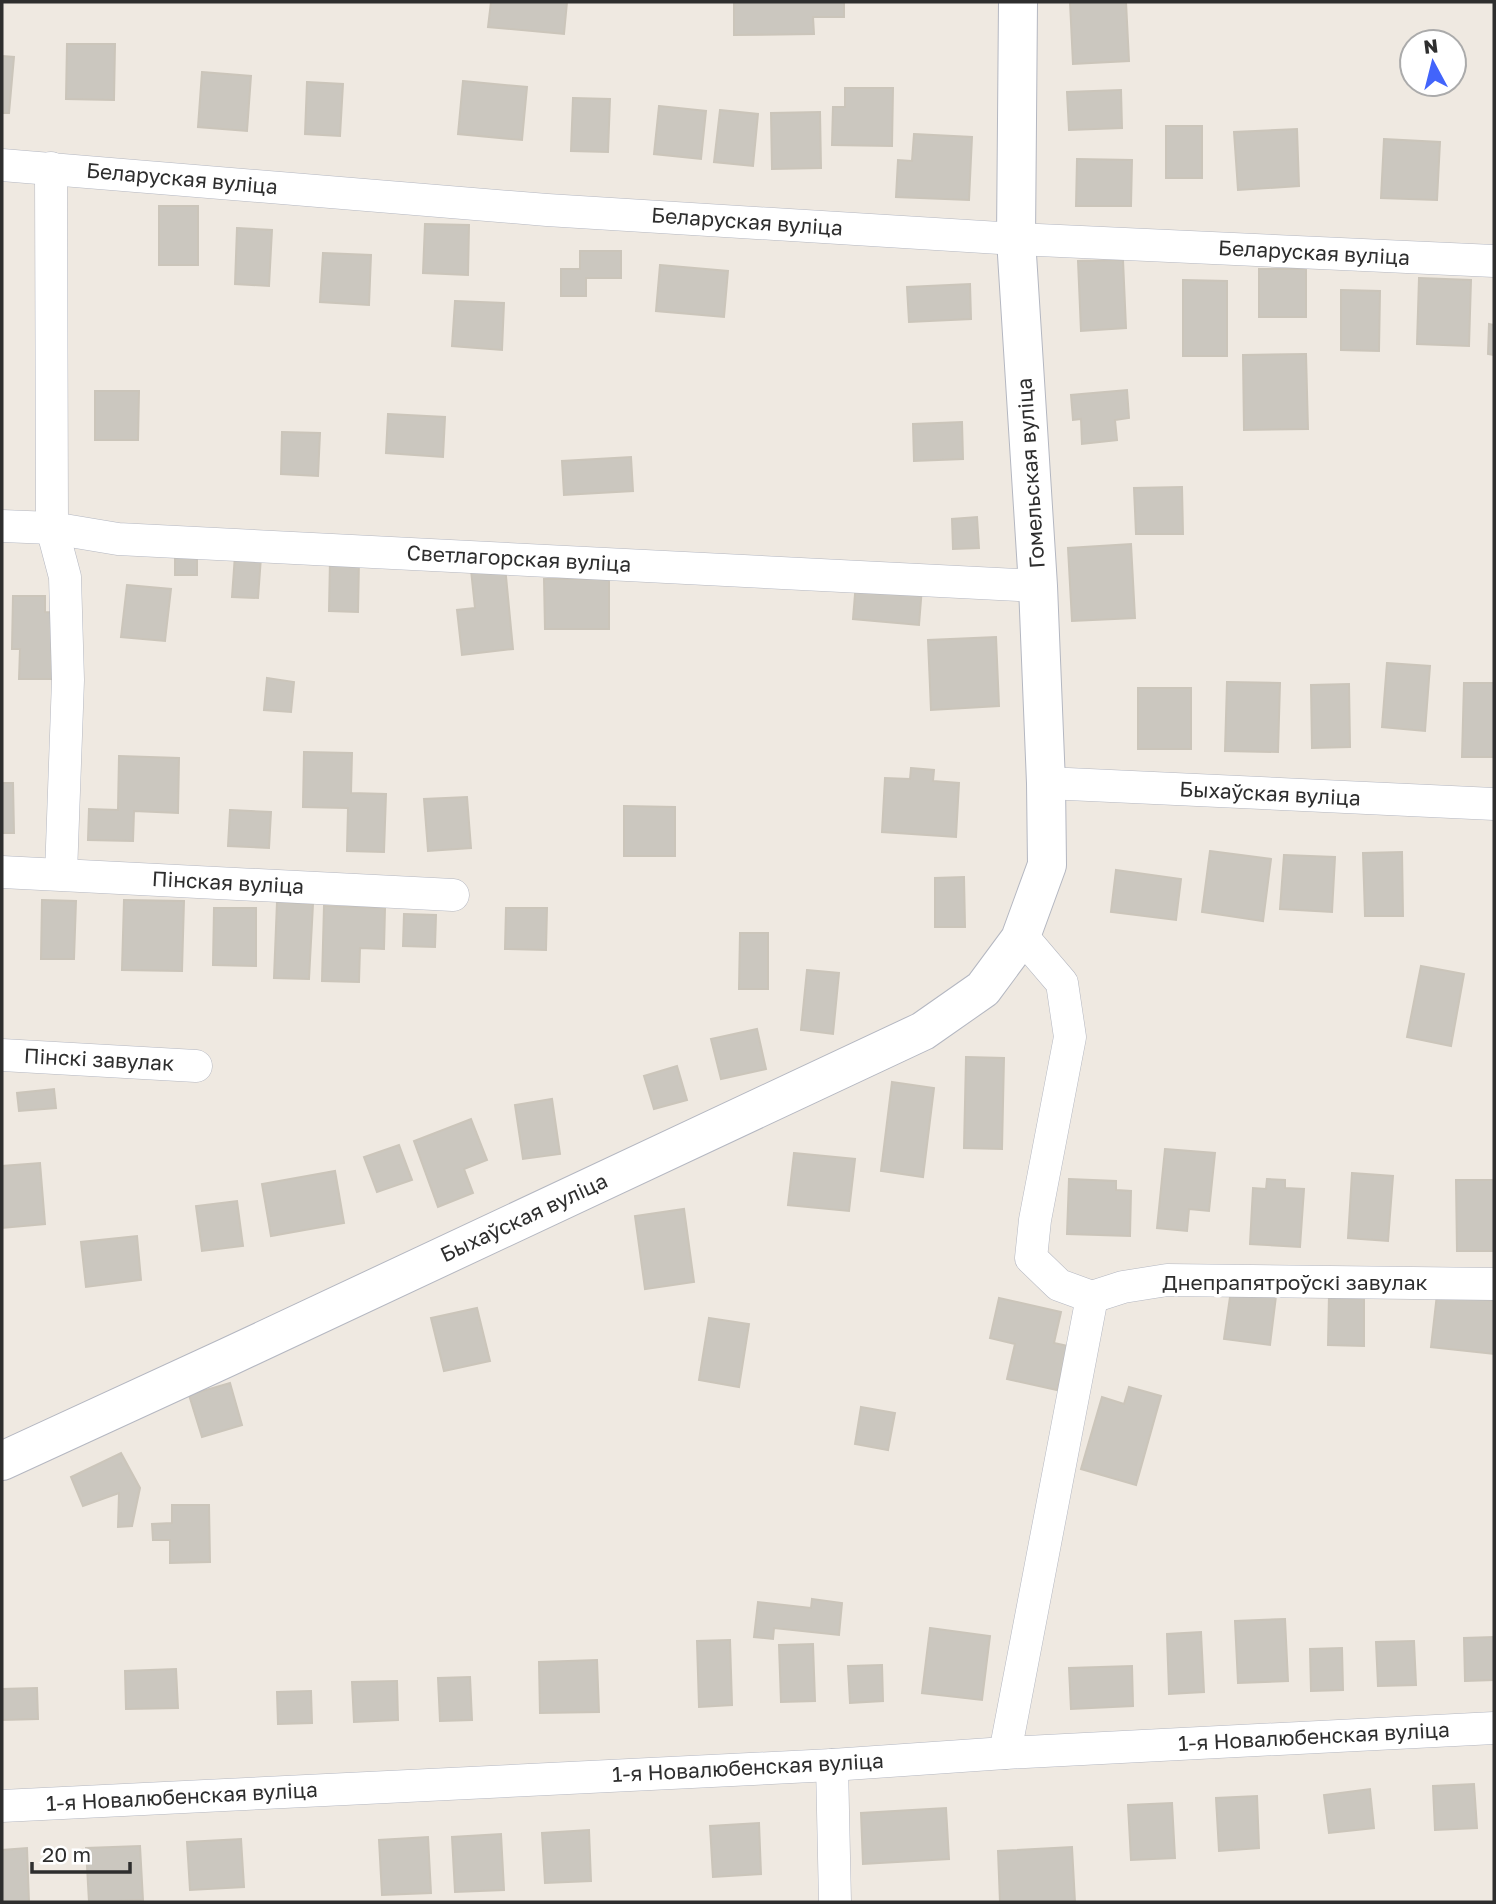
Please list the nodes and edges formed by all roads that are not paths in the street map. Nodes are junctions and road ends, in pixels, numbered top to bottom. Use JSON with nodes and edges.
{"nodes":[{"id":1,"x":1018,"y":2,"type":"edge"},
{"id":2,"x":2,"y":165,"type":"edge"},
{"id":3,"x":51,"y":169,"type":"junction"},
{"id":4,"x":1016,"y":239,"type":"junction"},
{"id":5,"x":1494,"y":261,"type":"edge"},
{"id":6,"x":2,"y":526,"type":"edge"},
{"id":7,"x":52,"y":528,"type":"junction"},
{"id":8,"x":1038,"y":586,"type":"junction"},
{"id":9,"x":1046,"y":783,"type":"junction"},
{"id":10,"x":1494,"y":804,"type":"edge"},
{"id":11,"x":2,"y":872,"type":"edge"},
{"id":12,"x":61,"y":874,"type":"junction"},
{"id":13,"x":453,"y":895,"type":"dead end"},
{"id":14,"x":1021,"y":938,"type":"junction"},
{"id":15,"x":2,"y":1055,"type":"edge"},
{"id":16,"x":196,"y":1066,"type":"dead end"},
{"id":17,"x":1494,"y":1284,"type":"edge"},
{"id":18,"x":1092,"y":1297,"type":"junction"},
{"id":19,"x":2,"y":1461,"type":"edge"},
{"id":20,"x":1494,"y":1728,"type":"edge"},
{"id":21,"x":1005,"y":1753,"type":"junction"},
{"id":22,"x":832,"y":1765,"type":"junction"},
{"id":23,"x":2,"y":1806,"type":"edge"},
{"id":24,"x":835,"y":1902,"type":"edge"}],
"edges":[{"from":1,"to":4,"type":"main road","name":"Гомельская вуліца"},
{"from":2,"to":3,"type":"street","name":"Беларуская вуліца"},
{"from":3,"to":4,"type":"street","name":"Беларуская вуліца"},
{"from":3,"to":7,"type":"street"},
{"from":4,"to":5,"type":"street","name":"Беларуская вуліца"},
{"from":4,"to":8,"type":"main road","name":"Гомельская вуліца"},
{"from":6,"to":7,"type":"street","name":"Светлагорская вуліца"},
{"from":7,"to":8,"type":"street","name":"Светлагорская вуліца"},
{"from":7,"to":12,"type":"street"},
{"from":8,"to":9,"type":"main road","name":"Гомельская вуліца"},
{"from":9,"to":10,"type":"street","name":"Быхаўская вуліца"},
{"from":9,"to":14,"type":"main road","name":"Гомельская вуліца"},
{"from":11,"to":12,"type":"street","name":"Пінская вуліца"},
{"from":12,"to":13,"type":"street","name":"Пінская вуліца"},
{"from":14,"to":18,"type":"street"},
{"from":14,"to":19,"type":"main road","name":"Быхаўская вуліца"},
{"from":15,"to":16,"type":"street","name":"Пінскі завулак"},
{"from":17,"to":18,"type":"street","name":"Днепрапятроўскі завулак"},
{"from":18,"to":21,"type":"street"},
{"from":20,"to":21,"type":"street","name":"1-я Новалюбенская вуліца"},
{"from":21,"to":22,"type":"street","name":"1-я Новалюбенская вуліца"},
{"from":22,"to":23,"type":"street","name":"1-я Новалюбенская вуліца"},
{"from":22,"to":24,"type":"street"}]}
